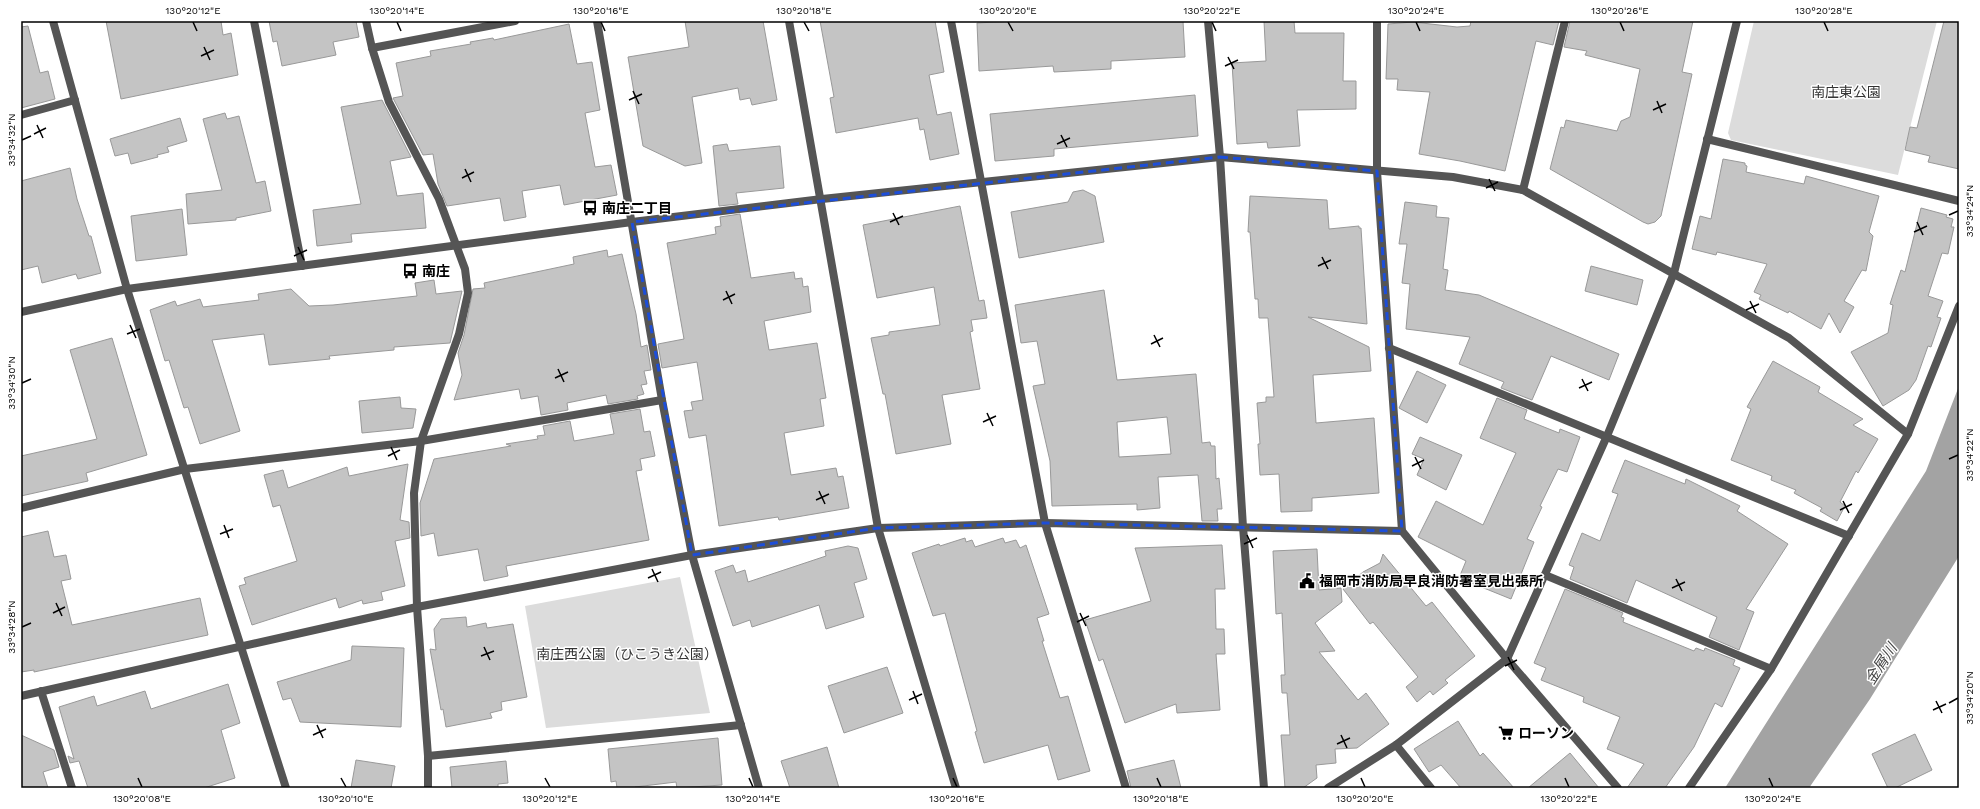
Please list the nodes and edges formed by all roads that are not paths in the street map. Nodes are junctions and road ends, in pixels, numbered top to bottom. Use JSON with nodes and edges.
{"nodes":[{"id":1,"x":53,"y":21,"type":"edge"},
{"id":2,"x":254,"y":21,"type":"edge"},
{"id":3,"x":366,"y":21,"type":"edge"},
{"id":4,"x":515,"y":21,"type":"edge"},
{"id":5,"x":597,"y":21,"type":"edge"},
{"id":6,"x":789,"y":21,"type":"edge"},
{"id":7,"x":951,"y":21,"type":"edge"},
{"id":8,"x":1208,"y":21,"type":"edge"},
{"id":9,"x":1377,"y":21,"type":"edge"},
{"id":10,"x":1565,"y":21,"type":"edge"},
{"id":11,"x":1737,"y":21,"type":"edge"},
{"id":12,"x":372,"y":48,"type":"junction"},
{"id":13,"x":75,"y":100,"type":"junction"},
{"id":14,"x":21,"y":115,"type":"edge"},
{"id":15,"x":1707,"y":139,"type":"junction"},
{"id":16,"x":1220,"y":157,"type":"junction"},
{"id":17,"x":1377,"y":171,"type":"junction"},
{"id":18,"x":981,"y":182,"type":"junction"},
{"id":19,"x":1523,"y":190,"type":"junction"},
{"id":20,"x":822,"y":199,"type":"junction"},
{"id":21,"x":1959,"y":201,"type":"edge"},
{"id":22,"x":632,"y":222,"type":"junction"},
{"id":23,"x":456,"y":245,"type":"junction"},
{"id":24,"x":302,"y":266,"type":"junction"},
{"id":25,"x":1674,"y":273,"type":"junction"},
{"id":26,"x":127,"y":289,"type":"junction"},
{"id":27,"x":1959,"y":306,"type":"edge"},
{"id":28,"x":21,"y":312,"type":"edge"},
{"id":29,"x":1389,"y":348,"type":"junction"},
{"id":30,"x":662,"y":400,"type":"junction"},
{"id":31,"x":1908,"y":434,"type":"junction"},
{"id":32,"x":1607,"y":436,"type":"junction"},
{"id":33,"x":421,"y":441,"type":"junction"},
{"id":34,"x":185,"y":469,"type":"junction"},
{"id":35,"x":21,"y":508,"type":"edge"},
{"id":36,"x":1045,"y":523,"type":"junction"},
{"id":37,"x":1243,"y":527,"type":"junction"},
{"id":38,"x":878,"y":528,"type":"junction"},
{"id":39,"x":1402,"y":531,"type":"junction"},
{"id":40,"x":1849,"y":536,"type":"junction"},
{"id":41,"x":692,"y":555,"type":"junction"},
{"id":42,"x":1545,"y":575,"type":"junction"},
{"id":43,"x":417,"y":607,"type":"junction"},
{"id":44,"x":240,"y":646,"type":"junction"},
{"id":45,"x":1507,"y":659,"type":"junction"},
{"id":46,"x":1771,"y":669,"type":"junction"},
{"id":47,"x":42,"y":691,"type":"junction"},
{"id":48,"x":21,"y":696,"type":"edge"},
{"id":49,"x":741,"y":725,"type":"junction"},
{"id":50,"x":1396,"y":745,"type":"junction"},
{"id":51,"x":428,"y":756,"type":"junction"},
{"id":52,"x":72,"y":788,"type":"edge"},
{"id":53,"x":286,"y":788,"type":"edge"},
{"id":54,"x":428,"y":788,"type":"edge"},
{"id":55,"x":759,"y":788,"type":"edge"},
{"id":56,"x":956,"y":788,"type":"edge"},
{"id":57,"x":1126,"y":788,"type":"edge"},
{"id":58,"x":1264,"y":788,"type":"edge"},
{"id":59,"x":1328,"y":788,"type":"edge"},
{"id":60,"x":1431,"y":788,"type":"edge"},
{"id":61,"x":1618,"y":788,"type":"edge"},
{"id":62,"x":1689,"y":788,"type":"edge"}],
"edges":[{"from":1,"to":13,"type":"street"},
{"from":2,"to":24,"type":"street"},
{"from":3,"to":12,"type":"street"},
{"from":4,"to":12,"type":"street"},
{"from":5,"to":22,"type":"street"},
{"from":6,"to":20,"type":"street"},
{"from":7,"to":18,"type":"street"},
{"from":8,"to":16,"type":"street"},
{"from":9,"to":17,"type":"street"},
{"from":10,"to":19,"type":"street"},
{"from":11,"to":15,"type":"street"},
{"from":12,"to":23,"type":"street"},
{"from":13,"to":14,"type":"street"},
{"from":13,"to":26,"type":"street"},
{"from":15,"to":21,"type":"street"},
{"from":15,"to":25,"type":"street"},
{"from":16,"to":17,"type":"street"},
{"from":16,"to":18,"type":"street"},
{"from":16,"to":37,"type":"street"},
{"from":17,"to":19,"type":"street"},
{"from":17,"to":29,"type":"street"},
{"from":18,"to":20,"type":"street"},
{"from":18,"to":36,"type":"street"},
{"from":19,"to":25,"type":"street"},
{"from":20,"to":22,"type":"street"},
{"from":20,"to":38,"type":"street"},
{"from":22,"to":23,"type":"street"},
{"from":22,"to":30,"type":"street"},
{"from":23,"to":24,"type":"street"},
{"from":23,"to":33,"type":"street"},
{"from":24,"to":26,"type":"street"},
{"from":25,"to":31,"type":"street"},
{"from":25,"to":32,"type":"street"},
{"from":26,"to":28,"type":"street"},
{"from":26,"to":34,"type":"street"},
{"from":27,"to":31,"type":"street"},
{"from":29,"to":32,"type":"street"},
{"from":29,"to":39,"type":"street"},
{"from":30,"to":33,"type":"street"},
{"from":30,"to":41,"type":"street"},
{"from":31,"to":40,"type":"street"},
{"from":32,"to":40,"type":"street"},
{"from":32,"to":42,"type":"street"},
{"from":33,"to":34,"type":"street"},
{"from":33,"to":43,"type":"street"},
{"from":34,"to":35,"type":"street"},
{"from":34,"to":44,"type":"street"},
{"from":36,"to":37,"type":"street"},
{"from":36,"to":38,"type":"street"},
{"from":36,"to":57,"type":"street"},
{"from":37,"to":39,"type":"street"},
{"from":37,"to":58,"type":"street"},
{"from":38,"to":41,"type":"street"},
{"from":38,"to":56,"type":"street"},
{"from":39,"to":45,"type":"street"},
{"from":40,"to":46,"type":"street"},
{"from":41,"to":43,"type":"street"},
{"from":41,"to":49,"type":"street"},
{"from":42,"to":45,"type":"street"},
{"from":42,"to":46,"type":"street"},
{"from":43,"to":44,"type":"street"},
{"from":43,"to":51,"type":"street"},
{"from":44,"to":47,"type":"street"},
{"from":44,"to":53,"type":"street"},
{"from":45,"to":50,"type":"street"},
{"from":45,"to":61,"type":"street"},
{"from":46,"to":62,"type":"street"},
{"from":47,"to":48,"type":"street"},
{"from":47,"to":52,"type":"street"},
{"from":49,"to":51,"type":"street"},
{"from":49,"to":55,"type":"street"},
{"from":50,"to":59,"type":"street"},
{"from":50,"to":60,"type":"street"},
{"from":51,"to":54,"type":"street"}]}
